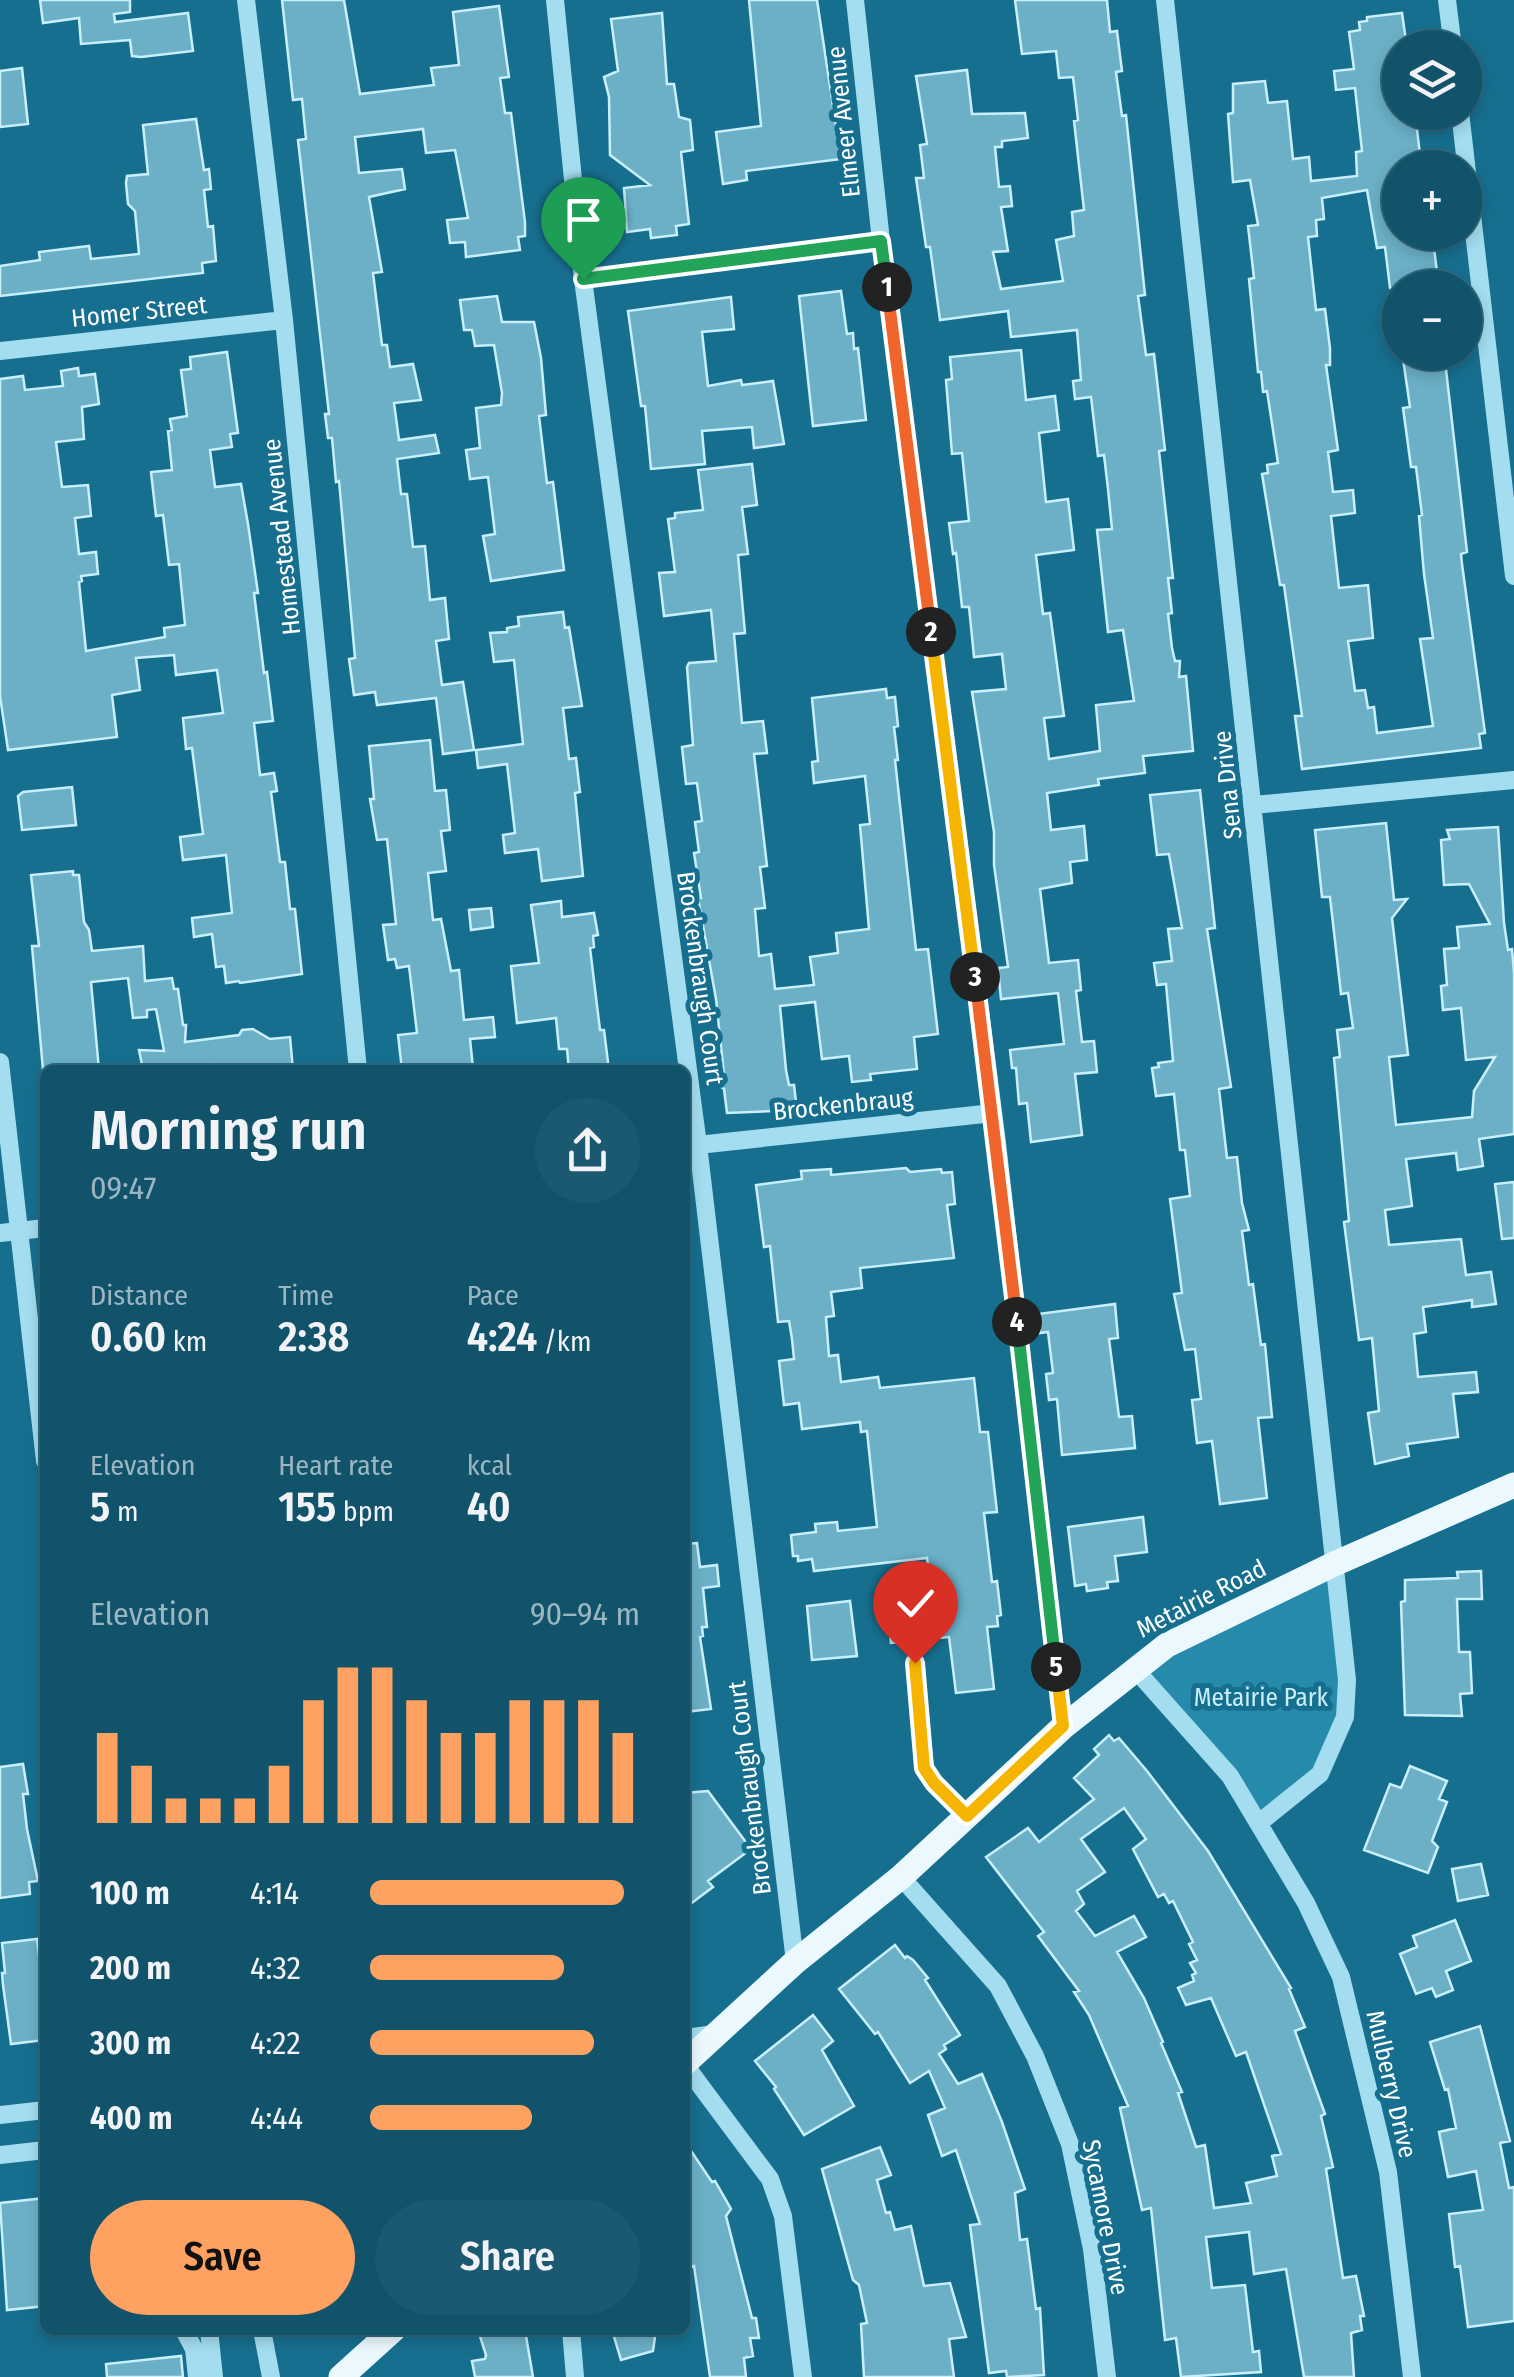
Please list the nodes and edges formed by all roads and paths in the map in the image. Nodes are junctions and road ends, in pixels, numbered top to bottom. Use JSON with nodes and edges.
{"nodes":[{"id":1,"x":246,"y":0,"type":"edge"},
{"id":2,"x":555,"y":0,"type":"edge"},
{"id":3,"x":855,"y":0,"type":"edge"},
{"id":4,"x":1165,"y":0,"type":"edge"},
{"id":5,"x":1447,"y":0,"type":"edge"},
{"id":6,"x":1451,"y":30,"type":"edge"},
{"id":7,"x":1462,"y":130,"type":"edge"},
{"id":8,"x":881,"y":241,"type":"junction"},
{"id":9,"x":583,"y":279,"type":"junction"},
{"id":10,"x":284,"y":320,"type":"junction"},
{"id":11,"x":0,"y":351,"type":"edge"},
{"id":12,"x":1514,"y":576,"type":"edge"},
{"id":13,"x":1514,"y":780,"type":"edge"},
{"id":14,"x":1254,"y":805,"type":"junction"},
{"id":15,"x":0,"y":1062,"type":"edge"},
{"id":16,"x":358,"y":1065,"type":"edge"},
{"id":17,"x":687,"y":1065,"type":"edge"},
{"id":18,"x":690,"y":1085,"type":"edge"},
{"id":19,"x":993,"y":1113,"type":"junction"},
{"id":20,"x":698,"y":1145,"type":"junction"},
{"id":21,"x":40,"y":1229,"type":"edge"},
{"id":22,"x":9,"y":1232,"type":"edge"},
{"id":23,"x":40,"y":1430,"type":"edge"},
{"id":24,"x":1514,"y":1485,"type":"edge"},
{"id":25,"x":1334,"y":1564,"type":"junction"},
{"id":26,"x":915,"y":1663,"type":"dead end"},
{"id":27,"x":1134,"y":1668,"type":"junction"},
{"id":28,"x":1063,"y":1726,"type":"junction"},
{"id":29,"x":967,"y":1816,"type":"junction"},
{"id":30,"x":1259,"y":1824,"type":"junction"},
{"id":31,"x":901,"y":1877,"type":"junction"},
{"id":32,"x":795,"y":1962,"type":"junction"},
{"id":33,"x":716,"y":2034,"type":"junction"},
{"id":34,"x":690,"y":2037,"type":"edge"},
{"id":35,"x":690,"y":2059,"type":"edge"},
{"id":36,"x":690,"y":2071,"type":"edge"},
{"id":37,"x":40,"y":2111,"type":"edge"},
{"id":38,"x":0,"y":2115,"type":"edge"},
{"id":39,"x":40,"y":2151,"type":"edge"},
{"id":40,"x":0,"y":2156,"type":"edge"},
{"id":41,"x":187,"y":2335,"type":"edge"},
{"id":42,"x":210,"y":2335,"type":"edge"},
{"id":43,"x":263,"y":2335,"type":"edge"},
{"id":44,"x":387,"y":2335,"type":"edge"},
{"id":45,"x":571,"y":2335,"type":"edge"},
{"id":46,"x":197,"y":2377,"type":"edge"},
{"id":47,"x":214,"y":2377,"type":"edge"},
{"id":48,"x":271,"y":2377,"type":"edge"},
{"id":49,"x":341,"y":2377,"type":"edge"},
{"id":50,"x":575,"y":2377,"type":"edge"},
{"id":51,"x":803,"y":2377,"type":"edge"},
{"id":52,"x":1107,"y":2377,"type":"edge"},
{"id":53,"x":1412,"y":2377,"type":"edge"}],
"edges":[{"from":1,"to":10,"type":"street","name":"Homestead Avenue"},
{"from":2,"to":9,"type":"street","name":"Brockenbraugh Court"},
{"from":3,"to":8,"type":"street","name":"Elmeer Avenue"},
{"from":4,"to":14,"type":"street","name":"Sena Drive"},
{"from":5,"to":6,"type":"street"},
{"from":7,"to":12,"type":"street"},
{"from":8,"to":9,"type":"street"},
{"from":8,"to":19,"type":"street","name":"Elmeer Avenue"},
{"from":9,"to":17,"type":"street","name":"Brockenbraugh Court"},
{"from":10,"to":11,"type":"street","name":"Homer Street"},
{"from":10,"to":16,"type":"street","name":"Homestead Avenue"},
{"from":13,"to":14,"type":"street"},
{"from":14,"to":25,"type":"street","name":"Sena Drive"},
{"from":15,"to":22,"type":"street"},
{"from":18,"to":20,"type":"street","name":"Brockenbraugh Court"},
{"from":19,"to":20,"type":"street","name":"Brockenbraug"},
{"from":19,"to":28,"type":"street","name":"Elmeer Avenue"},
{"from":20,"to":32,"type":"street","name":"Brockenbraugh Court"},
{"from":21,"to":22,"type":"street"},
{"from":22,"to":23,"type":"street"},
{"from":24,"to":25,"type":"main road","name":"Metairie Road"},
{"from":25,"to":27,"type":"main road","name":"Metairie Road"},
{"from":25,"to":30,"type":"street"},
{"from":26,"to":29,"type":"street"},
{"from":27,"to":28,"type":"main road","name":"Metairie Road"},
{"from":27,"to":30,"type":"street","name":"Mulberry Drive"},
{"from":28,"to":29,"type":"main road","name":"Metairie Road"},
{"from":29,"to":31,"type":"main road","name":"Metairie Road"},
{"from":30,"to":53,"type":"street","name":"Mulberry Drive"},
{"from":31,"to":32,"type":"main road","name":"Metairie Road"},
{"from":31,"to":52,"type":"street","name":"Sycamore Drive"},
{"from":32,"to":33,"type":"main road","name":"Metairie Road"},
{"from":33,"to":34,"type":"street"},
{"from":33,"to":35,"type":"main road","name":"Metairie Road"},
{"from":36,"to":51,"type":"street"},
{"from":37,"to":38,"type":"street"},
{"from":39,"to":40,"type":"street"},
{"from":41,"to":46,"type":"street"},
{"from":42,"to":47,"type":"street"},
{"from":43,"to":48,"type":"street"},
{"from":44,"to":49,"type":"main road"},
{"from":45,"to":50,"type":"street"}]}
